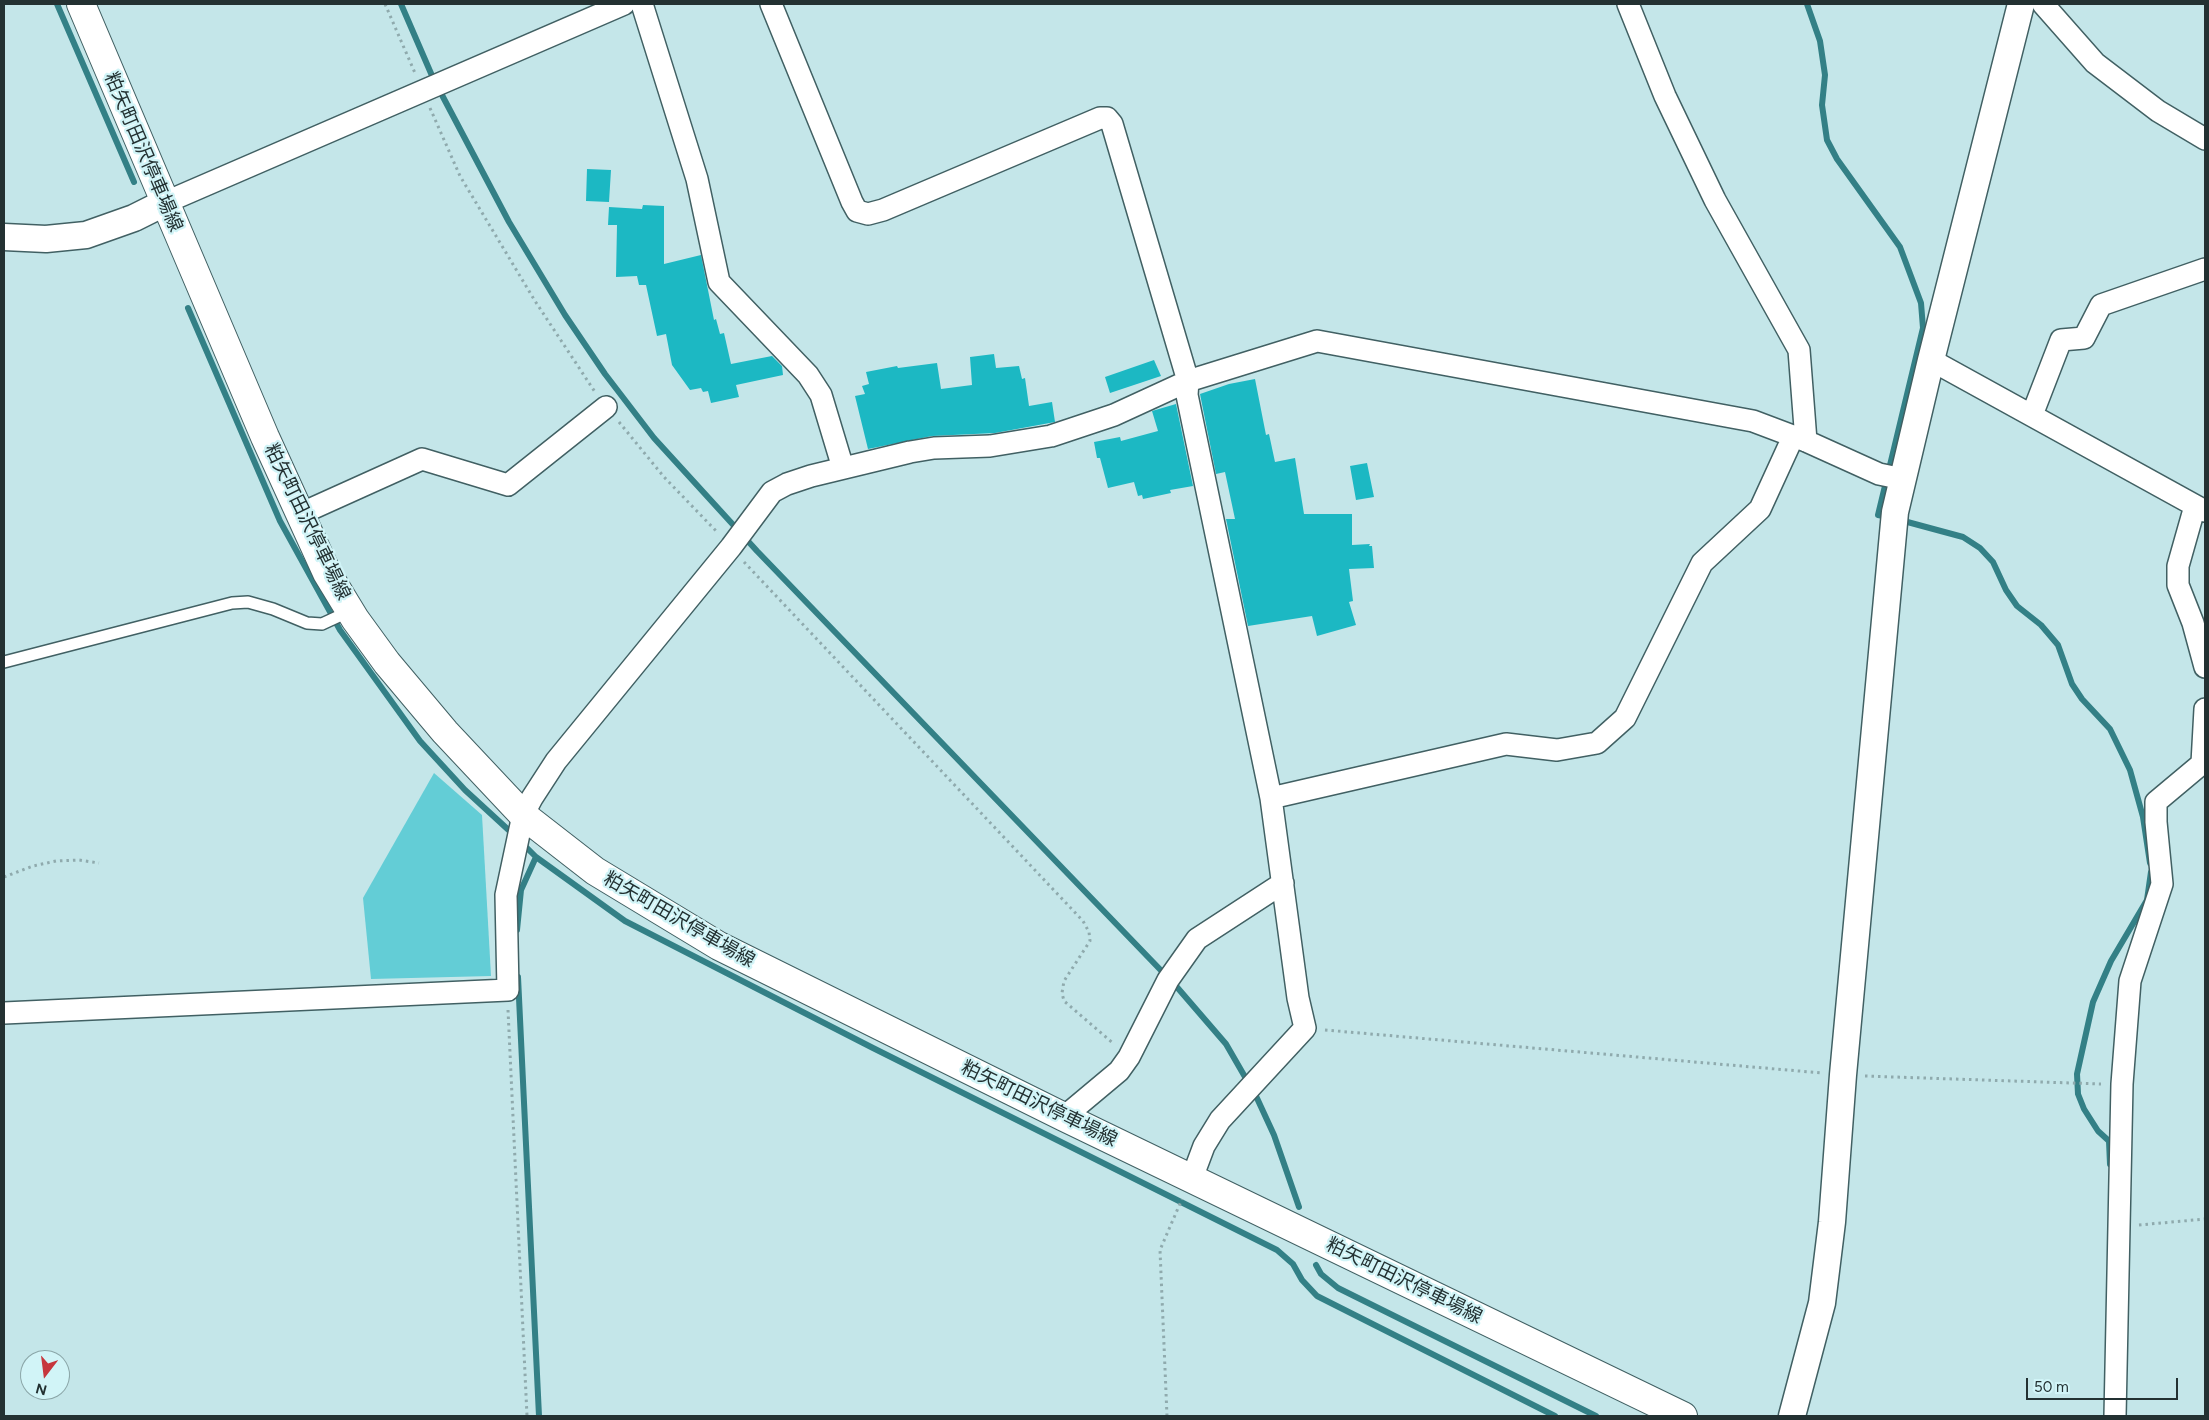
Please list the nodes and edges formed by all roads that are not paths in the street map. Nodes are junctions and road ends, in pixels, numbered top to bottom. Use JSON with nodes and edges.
{"nodes":[{"id":1,"x":81,"y":4,"type":"edge"},
{"id":2,"x":624,"y":4,"type":"edge"},
{"id":3,"x":642,"y":4,"type":"edge"},
{"id":4,"x":771,"y":4,"type":"edge"},
{"id":5,"x":1628,"y":4,"type":"edge"},
{"id":6,"x":2021,"y":4,"type":"edge"},
{"id":7,"x":2043,"y":4,"type":"edge"},
{"id":8,"x":2205,"y":138,"type":"edge"},
{"id":9,"x":164,"y":203,"type":"junction"},
{"id":10,"x":4,"y":237,"type":"edge"},
{"id":11,"x":2205,"y":269,"type":"edge"},
{"id":12,"x":1931,"y":360,"type":"junction"},
{"id":13,"x":1188,"y":382,"type":"junction"},
{"id":14,"x":606,"y":407,"type":"road end"},
{"id":15,"x":2032,"y":415,"type":"junction"},
{"id":16,"x":1800,"y":439,"type":"junction"},
{"id":17,"x":842,"y":468,"type":"junction"},
{"id":18,"x":1892,"y":477,"type":"junction"},
{"id":19,"x":2200,"y":508,"type":"edge"},
{"id":20,"x":300,"y":514,"type":"junction"},
{"id":21,"x":350,"y":611,"type":"junction"},
{"id":22,"x":4,"y":662,"type":"edge"},
{"id":23,"x":2205,"y":667,"type":"edge"},
{"id":24,"x":2205,"y":709,"type":"edge"},
{"id":25,"x":2204,"y":762,"type":"edge"},
{"id":26,"x":1271,"y":798,"type":"junction"},
{"id":27,"x":523,"y":814,"type":"junction"},
{"id":28,"x":1283,"y":883,"type":"junction"},
{"id":29,"x":4,"y":1013,"type":"edge"},
{"id":30,"x":1064,"y":1116,"type":"junction"},
{"id":31,"x":1189,"y":1186,"type":"junction"},
{"id":32,"x":1683,"y":1416,"type":"edge"},
{"id":33,"x":1792,"y":1416,"type":"edge"},
{"id":34,"x":2115,"y":1416,"type":"edge"}],
"edges":[{"from":1,"to":9,"type":"main road","name":"粕矢町田沢停車場線"},
{"from":2,"to":9,"type":"street"},
{"from":3,"to":17,"type":"street"},
{"from":4,"to":13,"type":"street"},
{"from":5,"to":16,"type":"street"},
{"from":6,"to":12,"type":"street"},
{"from":7,"to":8,"type":"street"},
{"from":9,"to":10,"type":"street"},
{"from":9,"to":20,"type":"main road","name":"粕矢町田沢停車場線"},
{"from":11,"to":15,"type":"street"},
{"from":12,"to":15,"type":"street"},
{"from":12,"to":18,"type":"street"},
{"from":13,"to":16,"type":"street"},
{"from":13,"to":17,"type":"street"},
{"from":13,"to":26,"type":"street"},
{"from":14,"to":20,"type":"street"},
{"from":15,"to":19,"type":"street"},
{"from":16,"to":18,"type":"street"},
{"from":16,"to":26,"type":"street"},
{"from":17,"to":27,"type":"street"},
{"from":18,"to":33,"type":"street"},
{"from":19,"to":23,"type":"street"},
{"from":20,"to":21,"type":"main road","name":"粕矢町田沢停車場線"},
{"from":21,"to":22,"type":"lane"},
{"from":21,"to":27,"type":"main road","name":"粕矢町田沢停車場線"},
{"from":24,"to":25,"type":"street"},
{"from":25,"to":34,"type":"street"},
{"from":26,"to":28,"type":"street"},
{"from":27,"to":29,"type":"street"},
{"from":27,"to":30,"type":"main road","name":"粕矢町田沢停車場線"},
{"from":28,"to":30,"type":"street"},
{"from":28,"to":31,"type":"street"},
{"from":30,"to":31,"type":"main road","name":"粕矢町田沢停車場線"},
{"from":31,"to":32,"type":"main road","name":"粕矢町田沢停車場線"}]}
